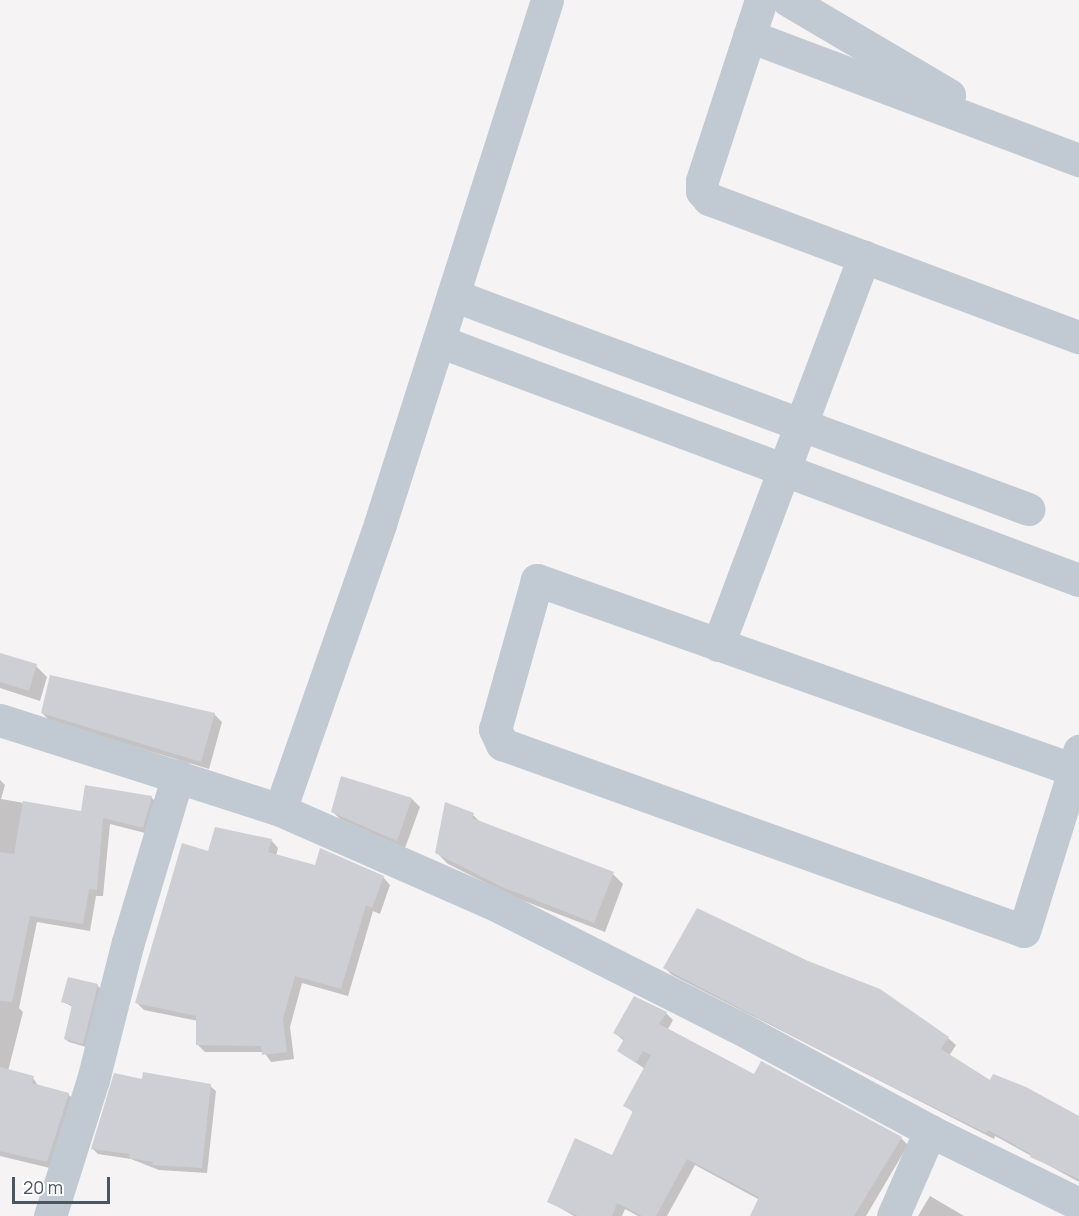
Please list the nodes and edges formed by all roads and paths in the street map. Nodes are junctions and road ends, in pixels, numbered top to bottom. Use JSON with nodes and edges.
{"nodes":[{"id":1,"x":547,"y":0,"type":"edge"},
{"id":2,"x":761,"y":0,"type":"edge"},
{"id":3,"x":788,"y":0,"type":"edge"},
{"id":4,"x":749,"y":36,"type":"junction"},
{"id":5,"x":1026,"y":140,"type":"junction"},
{"id":6,"x":1079,"y":160,"type":"edge"},
{"id":7,"x":864,"y":257,"type":"junction"},
{"id":8,"x":453,"y":295,"type":"junction"},
{"id":9,"x":1079,"y":337,"type":"edge"},
{"id":10,"x":439,"y":341,"type":"junction"},
{"id":11,"x":801,"y":425,"type":"junction"},
{"id":12,"x":784,"y":469,"type":"junction"},
{"id":13,"x":1028,"y":509,"type":"dead end"},
{"id":14,"x":1079,"y":580,"type":"edge"},
{"id":15,"x":718,"y":645,"type":"junction"},
{"id":16,"x":0,"y":720,"type":"edge"},
{"id":17,"x":1076,"y":760,"type":"edge"},
{"id":18,"x":178,"y":775,"type":"junction"},
{"id":19,"x":280,"y":810,"type":"junction"},
{"id":20,"x":930,"y":1131,"type":"junction"},
{"id":21,"x":1079,"y":1204,"type":"edge"},
{"id":22,"x":50,"y":1216,"type":"edge"},
{"id":23,"x":893,"y":1216,"type":"edge"}],
"edges":[{"from":1,"to":8,"type":"street"},
{"from":2,"to":4,"type":"street"},
{"from":3,"to":5,"type":"street"},
{"from":4,"to":5,"type":"street"},
{"from":4,"to":7,"type":"street"},
{"from":5,"to":6,"type":"street"},
{"from":7,"to":9,"type":"street"},
{"from":7,"to":11,"type":"street"},
{"from":8,"to":10,"type":"street"},
{"from":8,"to":11,"type":"street"},
{"from":10,"to":12,"type":"street"},
{"from":10,"to":19,"type":"street"},
{"from":11,"to":12,"type":"street"},
{"from":11,"to":13,"type":"street"},
{"from":12,"to":14,"type":"street"},
{"from":12,"to":15,"type":"street"},
{"from":15,"to":17,"type":"street"},
{"from":15,"to":17,"type":"street"},
{"from":16,"to":18,"type":"street"},
{"from":18,"to":19,"type":"street"},
{"from":18,"to":22,"type":"street"},
{"from":19,"to":20,"type":"street"},
{"from":20,"to":21,"type":"street"},
{"from":20,"to":23,"type":"street"}]}
